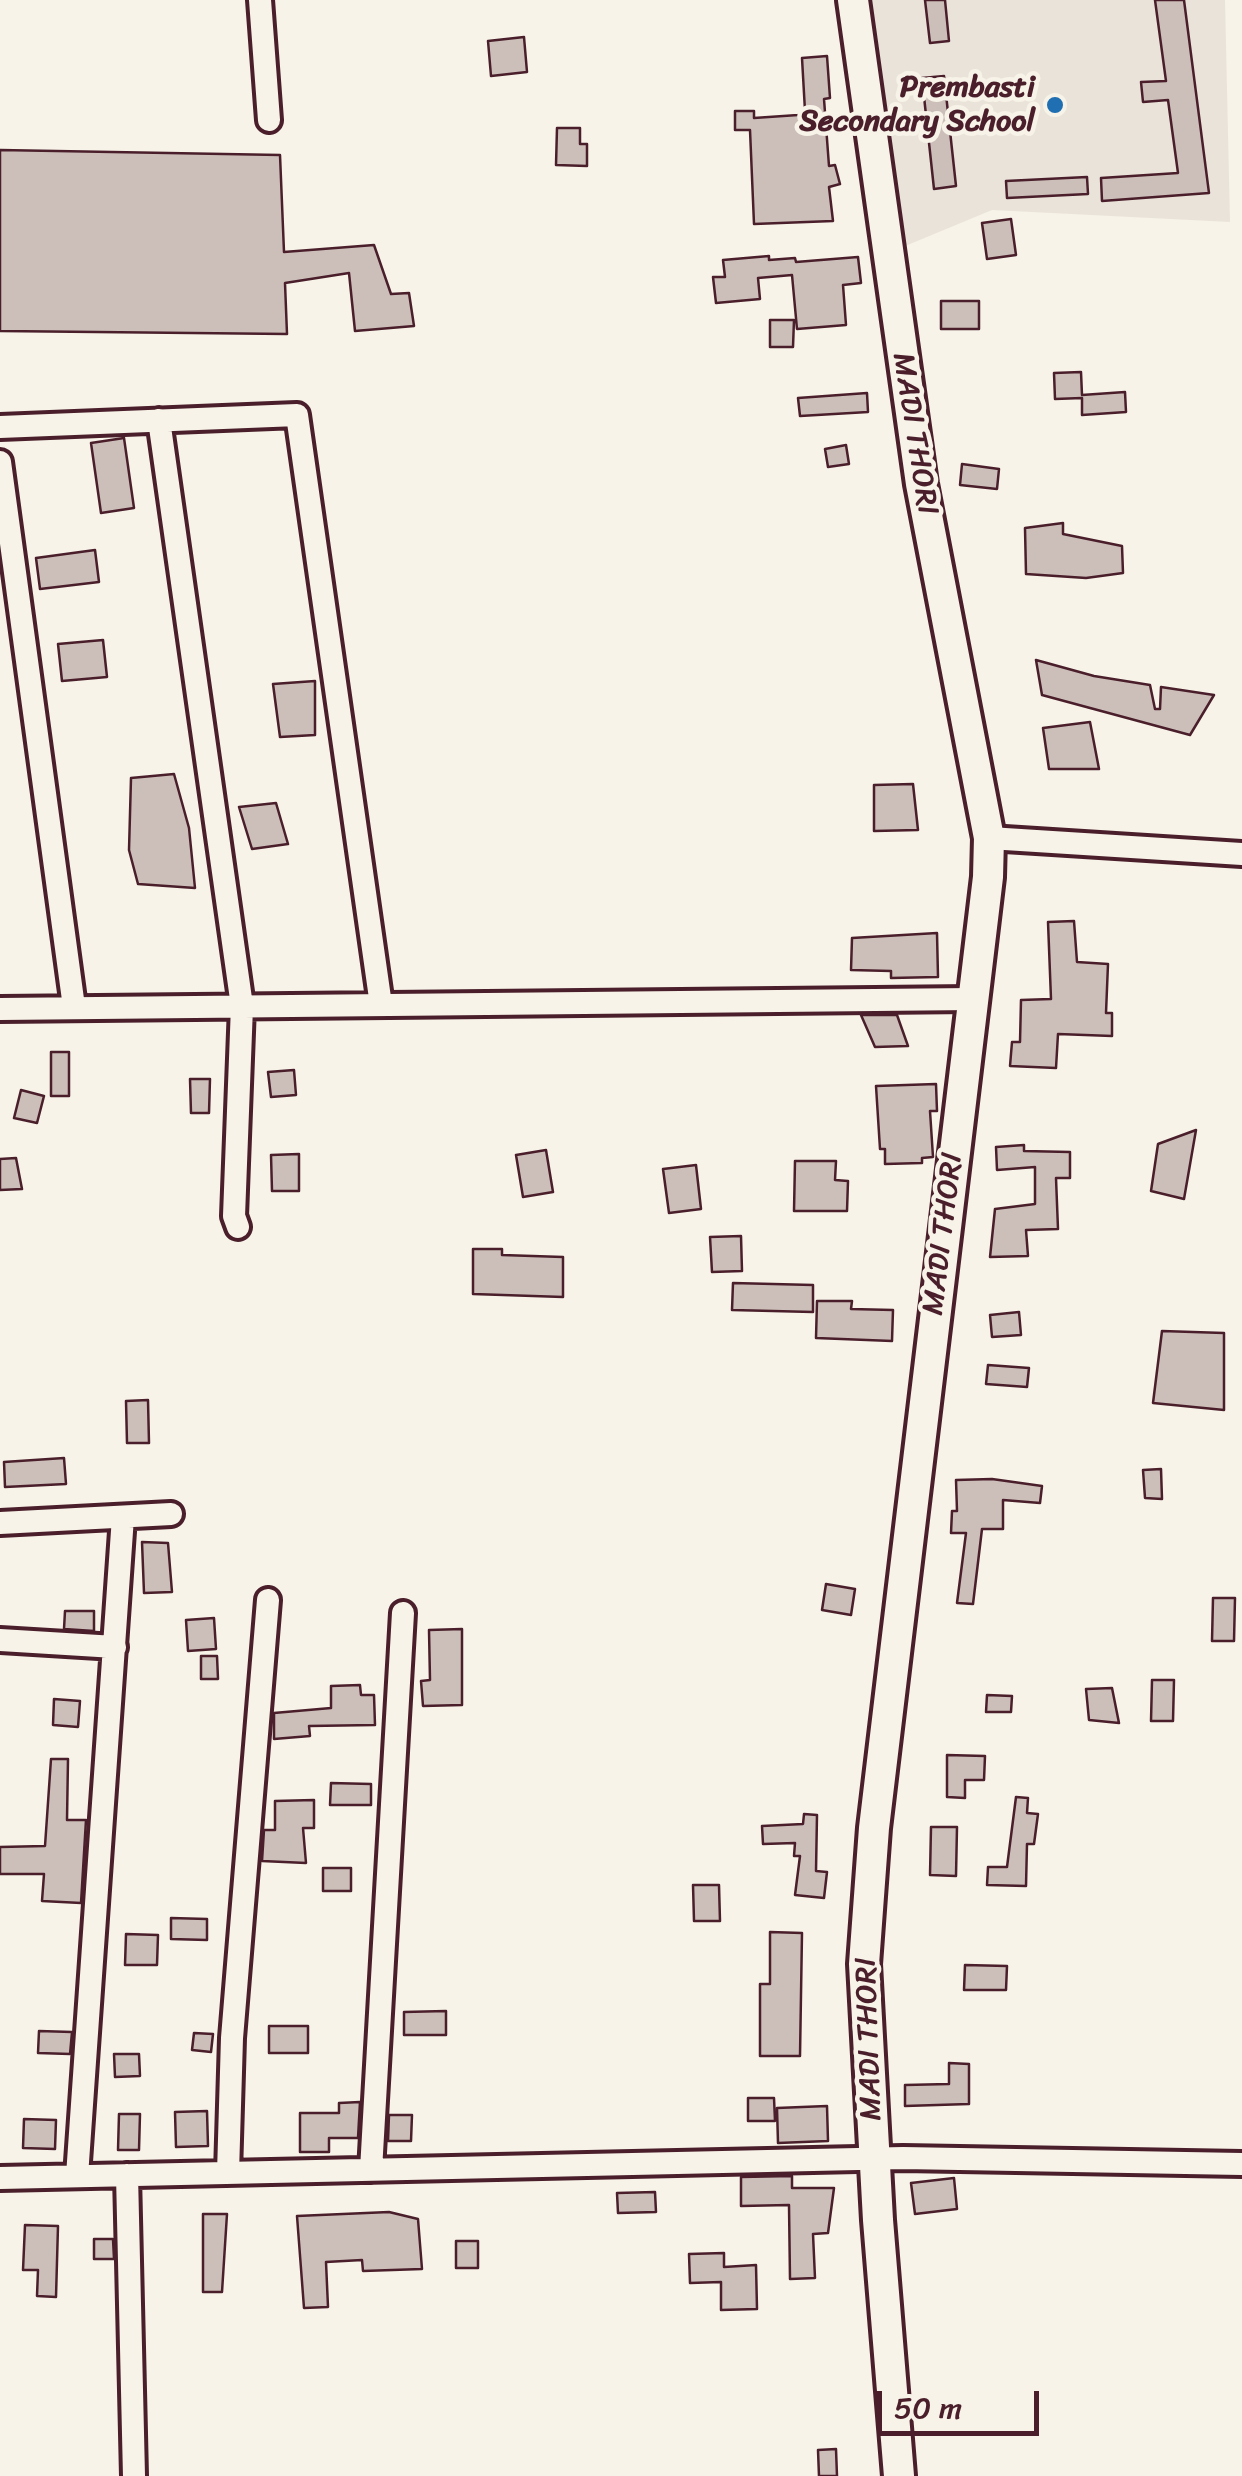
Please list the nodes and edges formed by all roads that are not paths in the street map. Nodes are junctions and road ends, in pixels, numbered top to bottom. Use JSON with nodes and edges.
{"nodes":[{"id":1,"x":260,"y":0,"type":"edge"},
{"id":2,"x":853,"y":0,"type":"edge"},
{"id":3,"x":270,"y":120,"type":"dead end"},
{"id":4,"x":160,"y":420,"type":"junction"},
{"id":5,"x":0,"y":427,"type":"edge"},
{"id":6,"x":0,"y":462,"type":"edge"},
{"id":7,"x":989,"y":838,"type":"junction"},
{"id":8,"x":1242,"y":854,"type":"edge"},
{"id":9,"x":972,"y":999,"type":"junction"},
{"id":10,"x":382,"y":1005,"type":"junction"},
{"id":11,"x":242,"y":1006,"type":"junction"},
{"id":12,"x":74,"y":1007,"type":"junction"},
{"id":13,"x":0,"y":1010,"type":"edge"},
{"id":14,"x":238,"y":1227,"type":"dead end"},
{"id":15,"x":172,"y":1514,"type":"dead end"},
{"id":16,"x":123,"y":1517,"type":"junction"},
{"id":17,"x":0,"y":1524,"type":"edge"},
{"id":18,"x":268,"y":1600,"type":"dead end"},
{"id":19,"x":403,"y":1613,"type":"dead end"},
{"id":20,"x":0,"y":1640,"type":"edge"},
{"id":21,"x":115,"y":1646,"type":"junction"},
{"id":22,"x":874,"y":2158,"type":"junction"},
{"id":23,"x":1242,"y":2164,"type":"edge"},
{"id":24,"x":371,"y":2170,"type":"junction"},
{"id":25,"x":228,"y":2173,"type":"junction"},
{"id":26,"x":127,"y":2175,"type":"junction"},
{"id":27,"x":77,"y":2176,"type":"junction"},
{"id":28,"x":0,"y":2178,"type":"edge"},
{"id":29,"x":134,"y":2476,"type":"edge"},
{"id":30,"x":899,"y":2476,"type":"edge"}],
"edges":[{"from":1,"to":3,"type":"street"},
{"from":2,"to":7,"type":"main road","name":"MADI THORI"},
{"from":4,"to":5,"type":"street"},
{"from":4,"to":10,"type":"street"},
{"from":4,"to":11,"type":"street"},
{"from":6,"to":12,"type":"street"},
{"from":7,"to":8,"type":"street"},
{"from":7,"to":9,"type":"main road","name":"MADI THORI"},
{"from":9,"to":10,"type":"street"},
{"from":9,"to":22,"type":"main road","name":"MADI THORI"},
{"from":10,"to":11,"type":"street"},
{"from":11,"to":12,"type":"street"},
{"from":11,"to":14,"type":"street"},
{"from":12,"to":13,"type":"street"},
{"from":15,"to":16,"type":"street"},
{"from":16,"to":17,"type":"street"},
{"from":16,"to":21,"type":"street"},
{"from":18,"to":25,"type":"street"},
{"from":19,"to":24,"type":"street"},
{"from":20,"to":21,"type":"street"},
{"from":21,"to":27,"type":"street"},
{"from":22,"to":23,"type":"street"},
{"from":22,"to":24,"type":"street"},
{"from":22,"to":30,"type":"main road","name":"MADI THORI"},
{"from":24,"to":25,"type":"street"},
{"from":25,"to":26,"type":"street"},
{"from":26,"to":27,"type":"street"},
{"from":26,"to":29,"type":"street"},
{"from":27,"to":28,"type":"street"}]}
